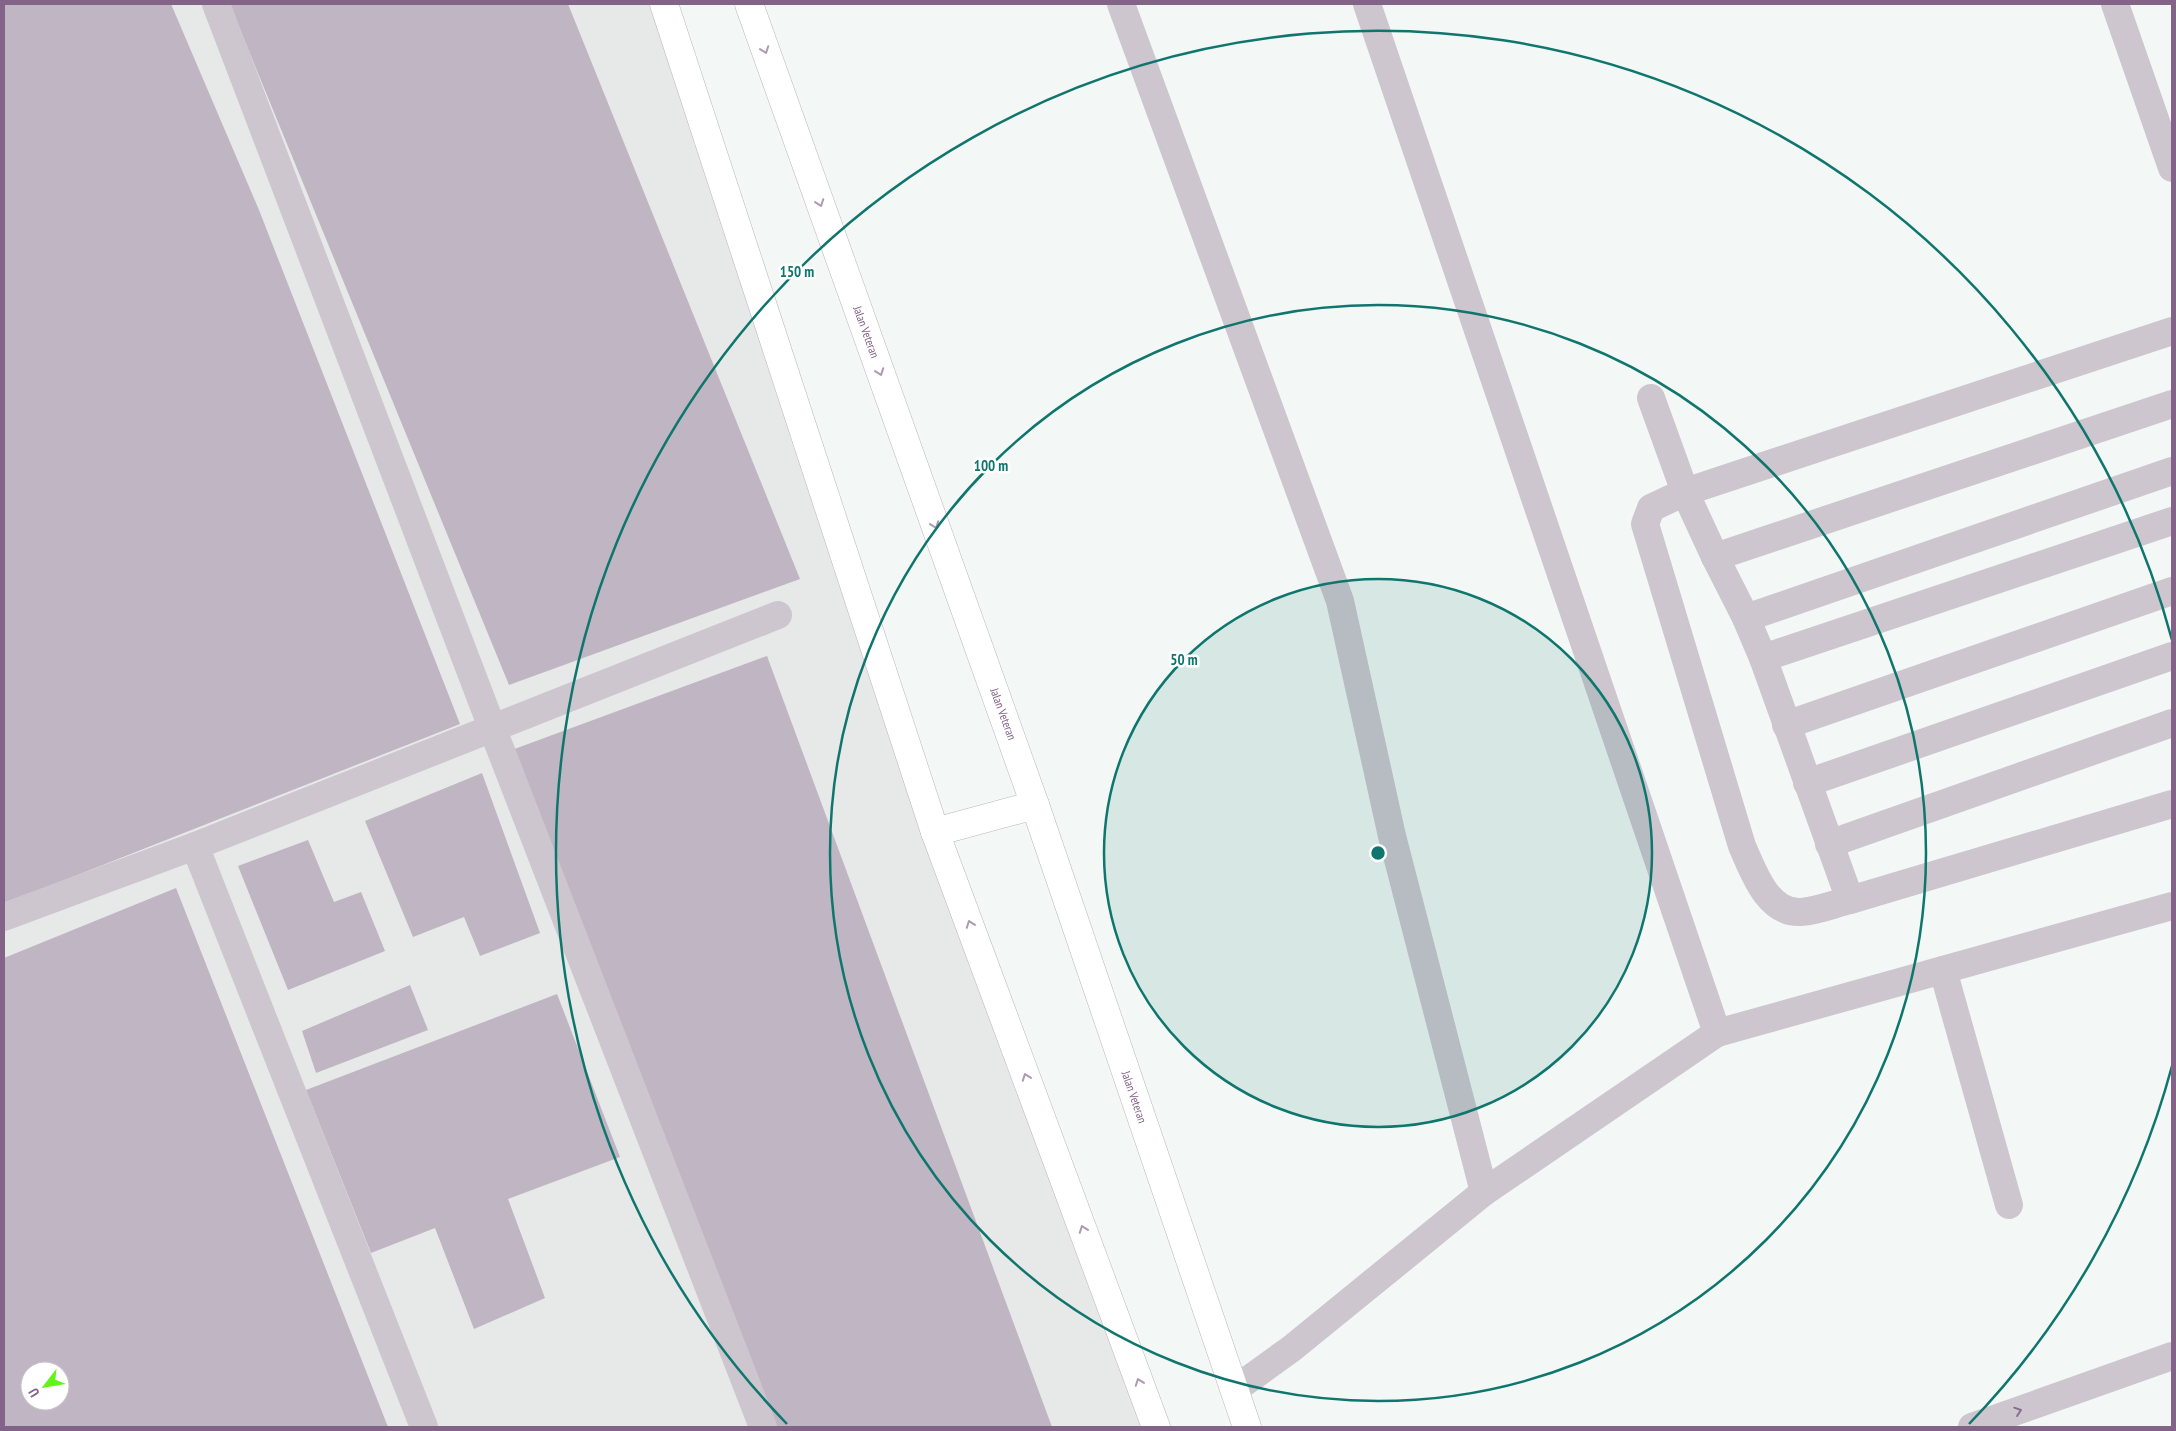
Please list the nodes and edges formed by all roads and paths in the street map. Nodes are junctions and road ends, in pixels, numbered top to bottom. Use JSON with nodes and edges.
{"nodes":[{"id":1,"x":216,"y":4,"type":"edge"},
{"id":2,"x":664,"y":4,"type":"edge"},
{"id":3,"x":749,"y":4,"type":"edge"},
{"id":4,"x":1121,"y":4,"type":"edge"},
{"id":5,"x":1367,"y":4,"type":"edge"},
{"id":6,"x":2116,"y":4,"type":"edge"},
{"id":7,"x":2172,"y":168,"type":"edge"},
{"id":8,"x":2172,"y":331,"type":"edge"},
{"id":9,"x":1651,"y":398,"type":"dead end"},
{"id":10,"x":2172,"y":404,"type":"edge"},
{"id":11,"x":2172,"y":471,"type":"edge"},
{"id":12,"x":1685,"y":492,"type":"junction"},
{"id":13,"x":2172,"y":521,"type":"edge"},
{"id":14,"x":1714,"y":557,"type":"junction"},
{"id":15,"x":2172,"y":591,"type":"edge"},
{"id":16,"x":778,"y":615,"type":"dead end"},
{"id":17,"x":1746,"y":618,"type":"junction"},
{"id":18,"x":2172,"y":656,"type":"edge"},
{"id":19,"x":1762,"y":658,"type":"junction"},
{"id":20,"x":2172,"y":723,"type":"edge"},
{"id":21,"x":1786,"y":725,"type":"junction"},
{"id":22,"x":493,"y":730,"type":"junction"},
{"id":23,"x":1807,"y":783,"type":"junction"},
{"id":24,"x":2172,"y":804,"type":"edge"},
{"id":25,"x":1035,"y":805,"type":"junction"},
{"id":26,"x":936,"y":832,"type":"junction"},
{"id":27,"x":1830,"y":844,"type":"junction"},
{"id":28,"x":195,"y":846,"type":"junction"},
{"id":29,"x":1850,"y":900,"type":"junction"},
{"id":30,"x":2172,"y":906,"type":"edge"},
{"id":31,"x":4,"y":917,"type":"edge"},
{"id":32,"x":1943,"y":970,"type":"junction"},
{"id":33,"x":1717,"y":1033,"type":"junction"},
{"id":34,"x":1484,"y":1192,"type":"junction"},
{"id":35,"x":2009,"y":1205,"type":"dead end"},
{"id":36,"x":2172,"y":1356,"type":"edge"},
{"id":37,"x":1234,"y":1390,"type":"junction"},
{"id":38,"x":424,"y":1427,"type":"edge"},
{"id":39,"x":763,"y":1427,"type":"edge"},
{"id":40,"x":1156,"y":1427,"type":"edge"},
{"id":41,"x":1246,"y":1427,"type":"edge"},
{"id":42,"x":1972,"y":1427,"type":"edge"}],
"edges":[{"from":1,"to":22,"type":"street"},
{"from":2,"to":26,"type":"main road"},
{"from":3,"to":25,"type":"main road","name":"Jalan Veteran","one_way":true},
{"from":4,"to":34,"type":"street"},
{"from":5,"to":33,"type":"street"},
{"from":6,"to":7,"type":"street"},
{"from":8,"to":12,"type":"street"},
{"from":9,"to":12,"type":"street"},
{"from":10,"to":14,"type":"street"},
{"from":11,"to":17,"type":"street"},
{"from":12,"to":14,"type":"street"},
{"from":12,"to":29,"type":"street"},
{"from":13,"to":19,"type":"street"},
{"from":14,"to":17,"type":"street"},
{"from":15,"to":21,"type":"street"},
{"from":16,"to":22,"type":"street"},
{"from":17,"to":19,"type":"street"},
{"from":18,"to":23,"type":"street"},
{"from":19,"to":21,"type":"street"},
{"from":20,"to":27,"type":"street"},
{"from":21,"to":23,"type":"street"},
{"from":22,"to":28,"type":"street"},
{"from":22,"to":39,"type":"street"},
{"from":23,"to":27,"type":"street"},
{"from":24,"to":29,"type":"street"},
{"from":25,"to":26,"type":"main road"},
{"from":25,"to":37,"type":"main road","name":"Jalan Veteran"},
{"from":40,"to":26,"type":"main road","one_way":true},
{"from":27,"to":29,"type":"street"},
{"from":28,"to":31,"type":"street"},
{"from":28,"to":38,"type":"street"},
{"from":30,"to":32,"type":"street"},
{"from":32,"to":33,"type":"street"},
{"from":32,"to":35,"type":"street"},
{"from":33,"to":34,"type":"street"},
{"from":34,"to":37,"type":"street"},
{"from":42,"to":36,"type":"street","one_way":true},
{"from":37,"to":41,"type":"main road","name":"Jalan Veteran"}]}
